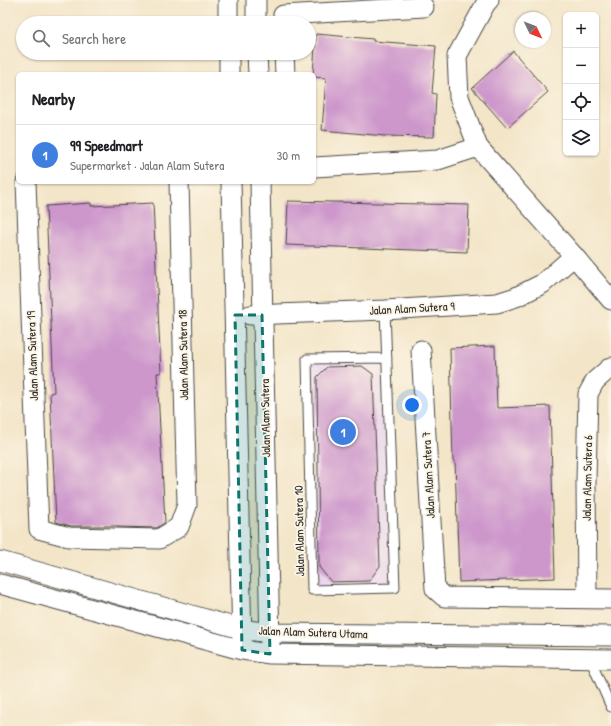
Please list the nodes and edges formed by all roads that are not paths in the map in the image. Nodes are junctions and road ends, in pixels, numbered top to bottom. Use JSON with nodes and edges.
{"nodes":[{"id":1,"x":228,"y":0,"type":"edge"},
{"id":2,"x":256,"y":0,"type":"edge"},
{"id":3,"x":489,"y":0,"type":"edge"},
{"id":4,"x":424,"y":7,"type":"dead end"},
{"id":5,"x":283,"y":13,"type":"edge"},
{"id":6,"x":228,"y":16,"type":"edge"},
{"id":7,"x":256,"y":16,"type":"edge"},
{"id":8,"x":229,"y":60,"type":"edge"},
{"id":9,"x":257,"y":60,"type":"edge"},
{"id":10,"x":284,"y":60,"type":"edge"},
{"id":11,"x":229,"y":72,"type":"edge"},
{"id":12,"x":258,"y":72,"type":"edge"},
{"id":13,"x":285,"y":72,"type":"edge"},
{"id":14,"x":478,"y":146,"type":"junction"},
{"id":15,"x":316,"y":166,"type":"edge"},
{"id":16,"x":26,"y":184,"type":"edge"},
{"id":17,"x":179,"y":184,"type":"edge"},
{"id":18,"x":231,"y":184,"type":"edge"},
{"id":19,"x":255,"y":184,"type":"edge"},
{"id":20,"x":574,"y":256,"type":"junction"},
{"id":21,"x":611,"y":300,"type":"edge"},
{"id":22,"x":385,"y":310,"type":"junction"},
{"id":23,"x":234,"y":315,"type":"junction"},
{"id":24,"x":262,"y":315,"type":"junction"},
{"id":25,"x":421,"y":350,"type":"dead end"},
{"id":26,"x":387,"y":358,"type":"junction"},
{"id":27,"x":611,"y":367,"type":"edge"},
{"id":28,"x":179,"y":527,"type":"joint"},
{"id":29,"x":0,"y":561,"type":"edge"},
{"id":30,"x":0,"y":584,"type":"edge"},
{"id":31,"x":587,"y":598,"type":"junction"},
{"id":32,"x":611,"y":599,"type":"edge"},
{"id":33,"x":241,"y":629,"type":"junction"},
{"id":34,"x":269,"y":633,"type":"junction"},
{"id":35,"x":611,"y":636,"type":"edge"},
{"id":36,"x":242,"y":650,"type":"junction"},
{"id":37,"x":270,"y":654,"type":"junction"},
{"id":38,"x":590,"y":659,"type":"junction"},
{"id":39,"x":611,"y":659,"type":"edge"},
{"id":40,"x":611,"y":707,"type":"edge"}],
"edges":[{"from":1,"to":6,"type":"street"},
{"from":2,"to":7,"type":"street"},
{"from":3,"to":14,"type":"street"},
{"from":4,"to":5,"type":"street"},
{"from":8,"to":11,"type":"street"},
{"from":9,"to":12,"type":"street"},
{"from":10,"to":13,"type":"street"},
{"from":14,"to":15,"type":"street"},
{"from":14,"to":20,"type":"street"},
{"from":16,"to":28,"type":"street","name":"Jalan Alam Sutera 19"},
{"from":17,"to":28,"type":"street","name":"Jalan Alam Sutera 18"},
{"from":18,"to":23,"type":"street"},
{"from":19,"to":24,"type":"street","name":"Jalan Alam Sutera"},
{"from":20,"to":21,"type":"street"},
{"from":20,"to":22,"type":"street","name":"Jalan Alam Sutera 9"},
{"from":22,"to":24,"type":"street","name":"Jalan Alam Sutera 9"},
{"from":22,"to":26,"type":"lane","name":"Jalan Alam Sutera 10"},
{"from":23,"to":24,"type":"street","name":"Jalan Alam Sutera 9"},
{"from":23,"to":33,"type":"street"},
{"from":24,"to":34,"type":"street","name":"Jalan Alam Sutera"},
{"from":25,"to":31,"type":"street","name":"Jalan Alam Sutera 7"},
{"from":26,"to":26,"type":"lane","name":"Jalan Alam Sutera 10"},
{"from":27,"to":31,"type":"street","name":"Jalan Alam Sutera 6"},
{"from":29,"to":33,"type":"street","name":"Jalan Alam Sutera Utama"},
{"from":30,"to":36,"type":"street","name":"Jalan Alam Sutera Utama"},
{"from":31,"to":32,"type":"street"},
{"from":33,"to":34,"type":"street","name":"Jalan Alam Sutera Utama"},
{"from":33,"to":36,"type":"street"},
{"from":34,"to":35,"type":"street","name":"Jalan Alam Sutera Utama"},
{"from":34,"to":37,"type":"street","name":"Jalan Alam Sutera"},
{"from":36,"to":37,"type":"street","name":"Jalan Alam Sutera Utama"},
{"from":37,"to":38,"type":"street","name":"Jalan Alam Sutera Utama"},
{"from":38,"to":39,"type":"street","name":"Jalan Alam Sutera Utama"},
{"from":38,"to":40,"type":"lane"}]}
